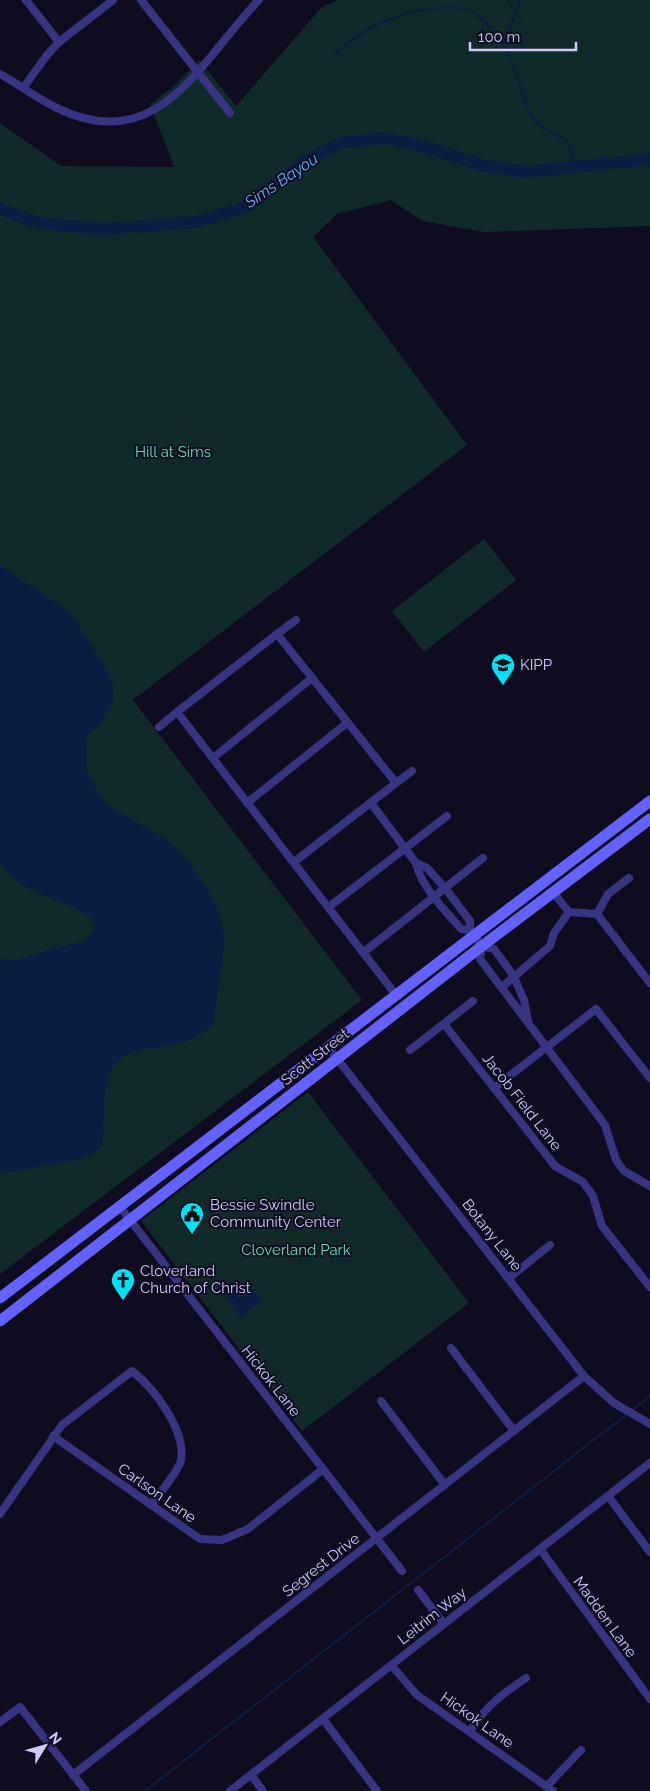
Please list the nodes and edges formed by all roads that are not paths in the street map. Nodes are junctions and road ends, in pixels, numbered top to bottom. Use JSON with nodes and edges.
{"nodes":[{"id":1,"x":26,"y":0,"type":"edge"},
{"id":2,"x":113,"y":0,"type":"edge"},
{"id":3,"x":141,"y":0,"type":"edge"},
{"id":4,"x":258,"y":1,"type":"edge"},
{"id":5,"x":58,"y":42,"type":"junction"},
{"id":6,"x":198,"y":73,"type":"junction"},
{"id":7,"x":0,"y":74,"type":"edge"},
{"id":8,"x":24,"y":87,"type":"junction"},
{"id":9,"x":230,"y":113,"type":"dead end"},
{"id":10,"x":296,"y":620,"type":"dead end"},
{"id":11,"x":277,"y":634,"type":"junction"},
{"id":12,"x":312,"y":678,"type":"junction"},
{"id":13,"x":177,"y":712,"type":"junction"},
{"id":14,"x":348,"y":723,"type":"junction"},
{"id":15,"x":159,"y":727,"type":"dead end"},
{"id":16,"x":213,"y":758,"type":"junction"},
{"id":17,"x":412,"y":771,"type":"dead end"},
{"id":18,"x":396,"y":783,"type":"junction"},
{"id":19,"x":650,"y":801,"type":"edge"},
{"id":20,"x":247,"y":803,"type":"junction"},
{"id":21,"x":371,"y":803,"type":"junction"},
{"id":22,"x":447,"y":816,"type":"dead end"},
{"id":23,"x":650,"y":819,"type":"edge"},
{"id":24,"x":600,"y":839,"type":"junction"},
{"id":25,"x":405,"y":848,"type":"junction"},
{"id":26,"x":609,"y":850,"type":"junction"},
{"id":27,"x":483,"y":858,"type":"dead end"},
{"id":28,"x":294,"y":862,"type":"junction"},
{"id":29,"x":416,"y":863,"type":"junction"},
{"id":30,"x":629,"y":878,"type":"dead end"},
{"id":31,"x":445,"y":888,"type":"junction"},
{"id":32,"x":553,"y":892,"type":"junction"},
{"id":33,"x":435,"y":896,"type":"junction"},
{"id":34,"x":457,"y":904,"type":"junction"},
{"id":35,"x":330,"y":906,"type":"junction"},
{"id":36,"x":447,"y":912,"type":"junction"},
{"id":37,"x":569,"y":912,"type":"junction"},
{"id":38,"x":597,"y":914,"type":"junction"},
{"id":39,"x":472,"y":933,"type":"junction"},
{"id":40,"x":482,"y":946,"type":"junction"},
{"id":41,"x":364,"y":952,"type":"junction"},
{"id":42,"x":513,"y":975,"type":"junction"},
{"id":43,"x":650,"y":983,"type":"edge"},
{"id":44,"x":502,"y":987,"type":"junction"},
{"id":45,"x":396,"y":995,"type":"junction"},
{"id":46,"x":473,"y":1001,"type":"dead end"},
{"id":47,"x":444,"y":1024,"type":"junction"},
{"id":48,"x":529,"y":1025,"type":"junction"},
{"id":49,"x":328,"y":1046,"type":"junction"},
{"id":50,"x":545,"y":1048,"type":"junction"},
{"id":51,"x":410,"y":1050,"type":"dead end"},
{"id":52,"x":337,"y":1058,"type":"junction"},
{"id":53,"x":650,"y":1078,"type":"edge"},
{"id":54,"x":494,"y":1088,"type":"junction"},
{"id":55,"x":224,"y":1126,"type":"junction"},
{"id":56,"x":234,"y":1139,"type":"junction"},
{"id":57,"x":650,"y":1186,"type":"edge"},
{"id":58,"x":120,"y":1207,"type":"junction"},
{"id":59,"x":129,"y":1220,"type":"junction"},
{"id":60,"x":550,"y":1245,"type":"dead end"},
{"id":61,"x":508,"y":1278,"type":"junction"},
{"id":62,"x":650,"y":1287,"type":"edge"},
{"id":63,"x":0,"y":1298,"type":"edge"},
{"id":64,"x":0,"y":1322,"type":"edge"},
{"id":65,"x":451,"y":1348,"type":"dead end"},
{"id":66,"x":584,"y":1376,"type":"junction"},
{"id":67,"x":381,"y":1401,"type":"dead end"},
{"id":68,"x":650,"y":1424,"type":"edge"},
{"id":69,"x":514,"y":1431,"type":"junction"},
{"id":70,"x":53,"y":1436,"type":"junction"},
{"id":71,"x":650,"y":1463,"type":"edge"},
{"id":72,"x":322,"y":1470,"type":"junction"},
{"id":73,"x":445,"y":1485,"type":"junction"},
{"id":74,"x":608,"y":1496,"type":"junction"},
{"id":75,"x":151,"y":1506,"type":"junction"},
{"id":76,"x":0,"y":1514,"type":"edge"},
{"id":77,"x":377,"y":1538,"type":"junction"},
{"id":78,"x":540,"y":1549,"type":"junction"},
{"id":79,"x":650,"y":1552,"type":"edge"},
{"id":80,"x":402,"y":1571,"type":"dead end"},
{"id":81,"x":418,"y":1590,"type":"dead end"},
{"id":82,"x":444,"y":1624,"type":"junction"},
{"id":83,"x":391,"y":1665,"type":"junction"},
{"id":84,"x":526,"y":1678,"type":"dead end"},
{"id":85,"x":650,"y":1699,"type":"edge"},
{"id":86,"x":323,"y":1719,"type":"junction"},
{"id":87,"x":0,"y":1722,"type":"edge"},
{"id":88,"x":470,"y":1731,"type":"junction"},
{"id":89,"x":581,"y":1750,"type":"dead end"},
{"id":90,"x":73,"y":1775,"type":"junction"},
{"id":91,"x":251,"y":1775,"type":"junction"},
{"id":92,"x":550,"y":1789,"type":"edge"},
{"id":93,"x":86,"y":1791,"type":"edge"},
{"id":94,"x":230,"y":1791,"type":"edge"},
{"id":95,"x":263,"y":1791,"type":"edge"},
{"id":96,"x":377,"y":1791,"type":"edge"}],
"edges":[{"from":1,"to":5,"type":"street"},
{"from":2,"to":5,"type":"street"},
{"from":3,"to":6,"type":"street"},
{"from":4,"to":6,"type":"street"},
{"from":5,"to":8,"type":"street"},
{"from":6,"to":8,"type":"street"},
{"from":6,"to":9,"type":"street"},
{"from":7,"to":8,"type":"street"},
{"from":10,"to":11,"type":"street"},
{"from":11,"to":12,"type":"street"},
{"from":11,"to":13,"type":"street"},
{"from":12,"to":14,"type":"street"},
{"from":12,"to":16,"type":"street"},
{"from":13,"to":15,"type":"street"},
{"from":13,"to":16,"type":"street"},
{"from":14,"to":18,"type":"street"},
{"from":14,"to":20,"type":"street"},
{"from":16,"to":20,"type":"street"},
{"from":17,"to":18,"type":"street"},
{"from":18,"to":21,"type":"street"},
{"from":19,"to":24,"type":"main road","name":"Scott Street"},
{"from":20,"to":28,"type":"street"},
{"from":21,"to":25,"type":"street"},
{"from":21,"to":28,"type":"street"},
{"from":22,"to":25,"type":"street"},
{"from":23,"to":26,"type":"main road","name":"Scott Street"},
{"from":24,"to":26,"type":"main road"},
{"from":24,"to":39,"type":"main road","name":"Scott Street"},
{"from":25,"to":29,"type":"street"},
{"from":25,"to":35,"type":"street"},
{"from":26,"to":32,"type":"main road","name":"Scott Street"},
{"from":27,"to":31,"type":"street"},
{"from":28,"to":35,"type":"street"},
{"from":29,"to":31,"type":"street"},
{"from":29,"to":33,"type":"street"},
{"from":30,"to":38,"type":"street"},
{"from":31,"to":33,"type":"street"},
{"from":31,"to":34,"type":"street"},
{"from":32,"to":37,"type":"street"},
{"from":32,"to":40,"type":"main road","name":"Scott Street"},
{"from":33,"to":36,"type":"street"},
{"from":33,"to":41,"type":"street"},
{"from":34,"to":36,"type":"street"},
{"from":34,"to":39,"type":"street"},
{"from":35,"to":41,"type":"street"},
{"from":36,"to":39,"type":"street"},
{"from":37,"to":38,"type":"street"},
{"from":37,"to":42,"type":"street"},
{"from":38,"to":43,"type":"street"},
{"from":39,"to":40,"type":"street"},
{"from":39,"to":45,"type":"main road","name":"Scott Street"},
{"from":40,"to":42,"type":"street"},
{"from":40,"to":44,"type":"street"},
{"from":40,"to":52,"type":"main road","name":"Scott Street"},
{"from":41,"to":45,"type":"street"},
{"from":42,"to":44,"type":"street"},
{"from":42,"to":48,"type":"street"},
{"from":44,"to":48,"type":"street"},
{"from":45,"to":49,"type":"main road","name":"Scott Street"},
{"from":46,"to":47,"type":"street"},
{"from":47,"to":51,"type":"street"},
{"from":47,"to":54,"type":"street","name":"Jacob Field Lane"},
{"from":48,"to":50,"type":"street"},
{"from":49,"to":52,"type":"street","name":"Botany Lane"},
{"from":49,"to":55,"type":"main road","name":"Scott Street"},
{"from":50,"to":53,"type":"street"},
{"from":50,"to":54,"type":"street"},
{"from":50,"to":57,"type":"street"},
{"from":52,"to":56,"type":"main road","name":"Scott Street"},
{"from":52,"to":61,"type":"street","name":"Botany Lane"},
{"from":54,"to":62,"type":"street","name":"Jacob Field Lane"},
{"from":55,"to":56,"type":"main road"},
{"from":55,"to":58,"type":"main road","name":"Scott Street"},
{"from":56,"to":59,"type":"main road","name":"Scott Street"},
{"from":58,"to":59,"type":"street","name":"Hickok Lane"},
{"from":58,"to":63,"type":"main road","name":"Scott Street"},
{"from":59,"to":64,"type":"main road","name":"Scott Street"},
{"from":59,"to":72,"type":"street","name":"Hickok Lane"},
{"from":60,"to":61,"type":"street"},
{"from":61,"to":66,"type":"street","name":"Botany Lane"},
{"from":65,"to":69,"type":"street"},
{"from":66,"to":68,"type":"street","name":"Botany Lane"},
{"from":66,"to":69,"type":"street","name":"Segrest Drive"},
{"from":67,"to":73,"type":"street"},
{"from":69,"to":73,"type":"street","name":"Segrest Drive"},
{"from":70,"to":75,"type":"street","name":"Carlson Lane"},
{"from":70,"to":75,"type":"street"},
{"from":70,"to":76,"type":"street"},
{"from":71,"to":74,"type":"street","name":"Leitrim Way"},
{"from":72,"to":75,"type":"street","name":"Carlson Lane"},
{"from":72,"to":77,"type":"street","name":"Hickok Lane"},
{"from":73,"to":77,"type":"street","name":"Segrest Drive"},
{"from":74,"to":78,"type":"street","name":"Leitrim Way"},
{"from":74,"to":79,"type":"street"},
{"from":77,"to":80,"type":"street","name":"Hickok Lane"},
{"from":77,"to":90,"type":"street","name":"Segrest Drive"},
{"from":78,"to":82,"type":"street","name":"Leitrim Way"},
{"from":78,"to":85,"type":"street","name":"Madden Lane"},
{"from":81,"to":82,"type":"street"},
{"from":82,"to":83,"type":"street","name":"Leitrim Way"},
{"from":83,"to":86,"type":"street","name":"Leitrim Way"},
{"from":83,"to":88,"type":"street","name":"Hickok Lane"},
{"from":84,"to":88,"type":"street"},
{"from":86,"to":91,"type":"street","name":"Leitrim Way"},
{"from":86,"to":96,"type":"street"},
{"from":87,"to":90,"type":"street"},
{"from":88,"to":92,"type":"street","name":"Hickok Lane"},
{"from":89,"to":92,"type":"street"},
{"from":90,"to":93,"type":"street"},
{"from":91,"to":94,"type":"street","name":"Leitrim Way"},
{"from":91,"to":95,"type":"street"}]}
